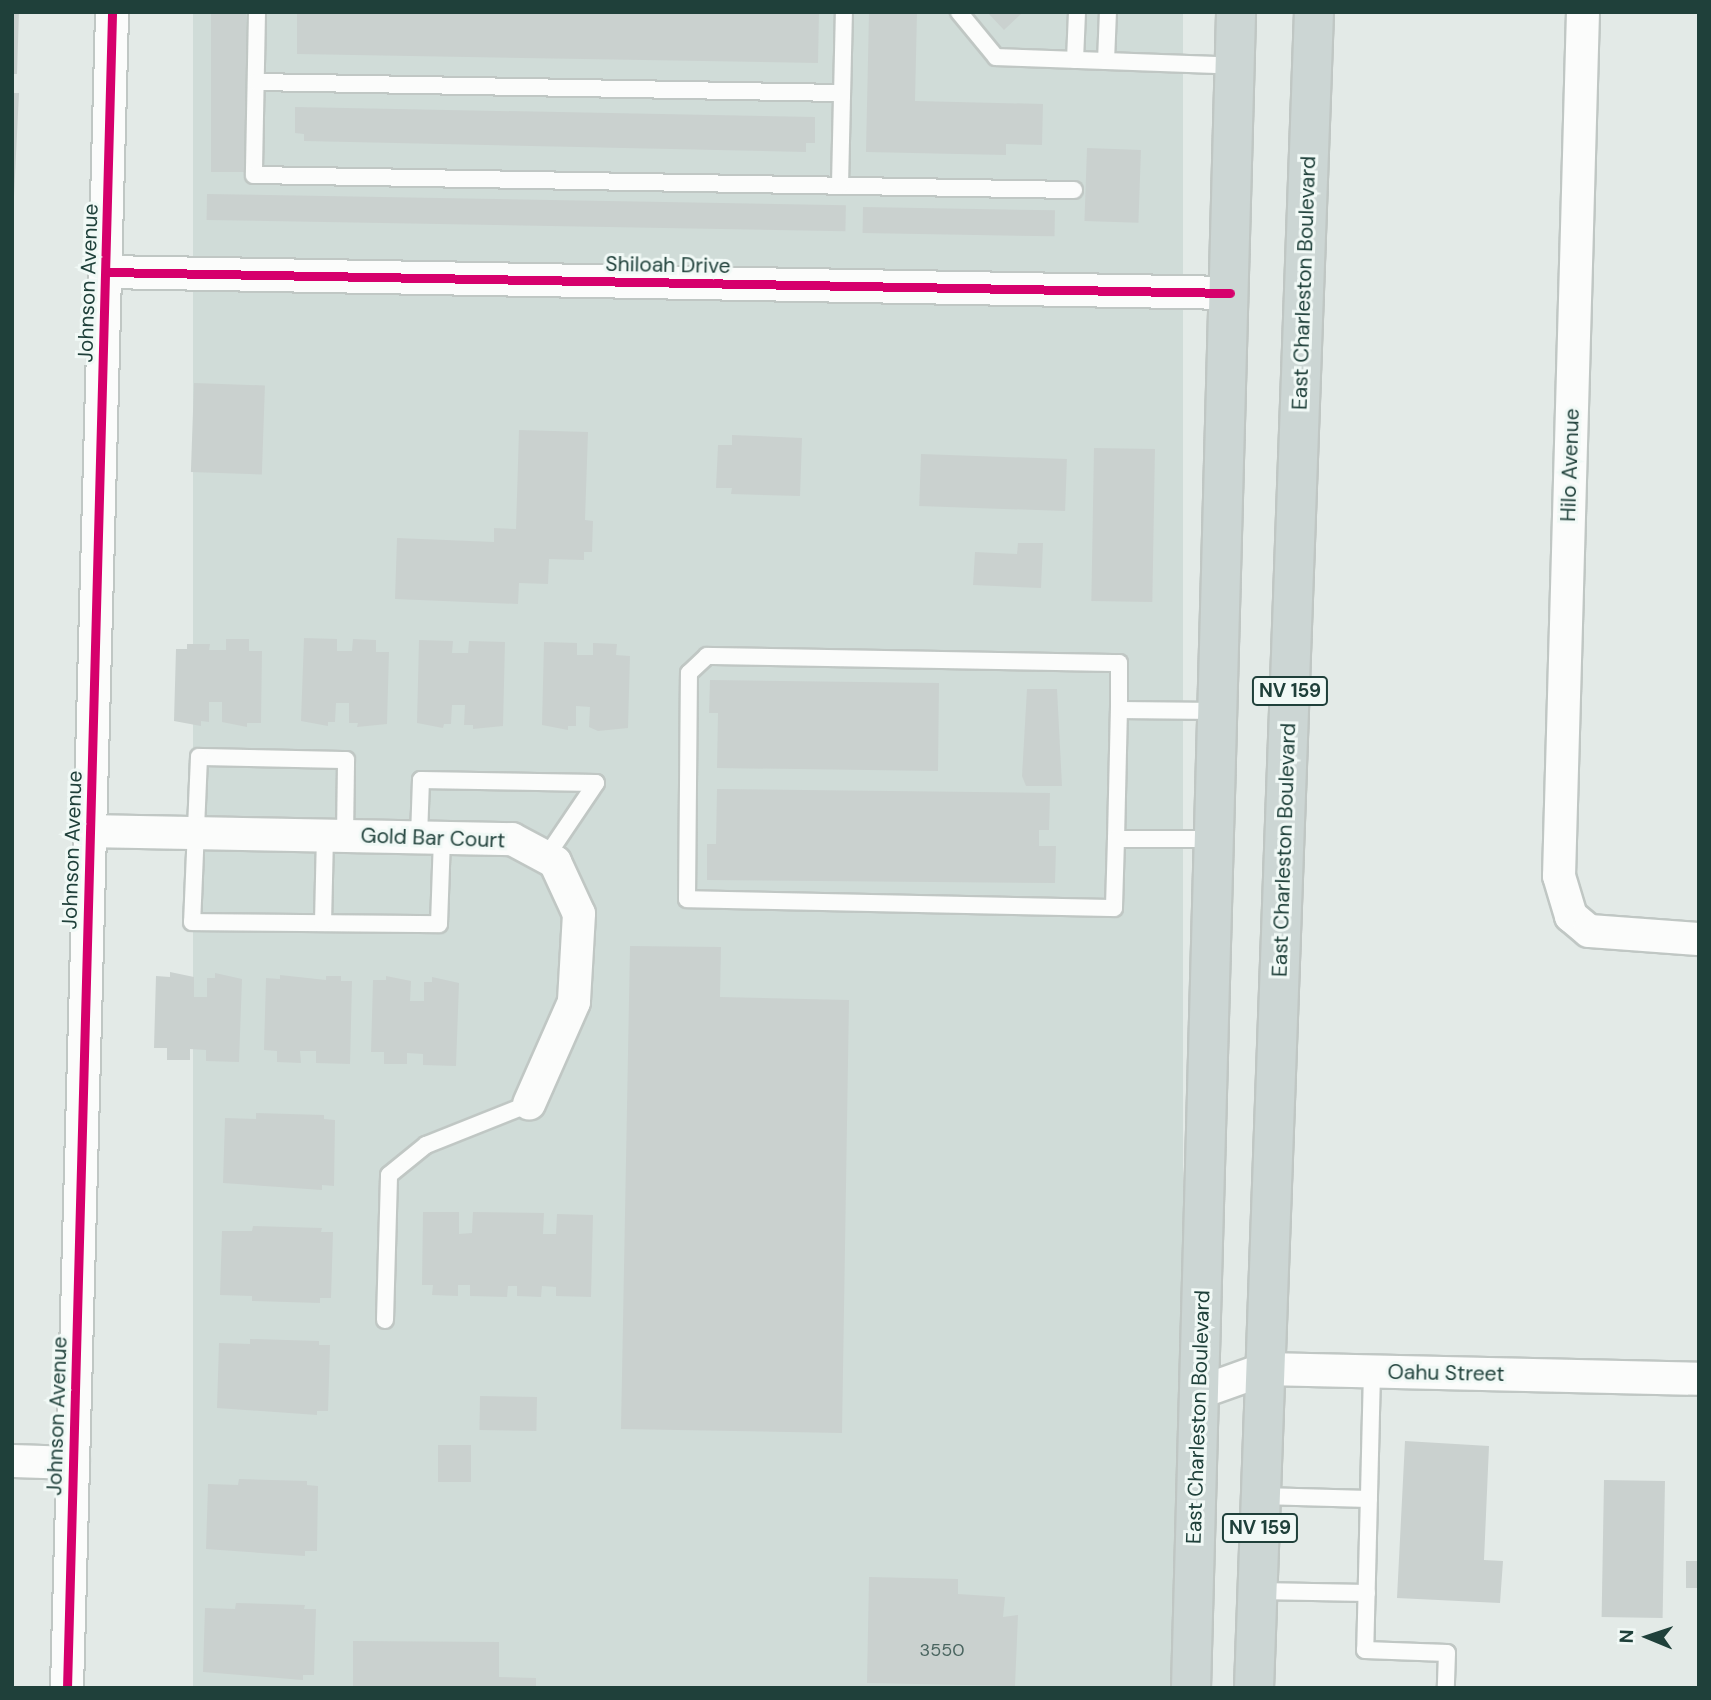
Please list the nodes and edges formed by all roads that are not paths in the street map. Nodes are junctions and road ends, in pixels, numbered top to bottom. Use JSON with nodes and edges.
{"nodes":[{"id":1,"x":112,"y":12,"type":"edge"},
{"id":2,"x":257,"y":12,"type":"edge"},
{"id":3,"x":844,"y":12,"type":"edge"},
{"id":4,"x":960,"y":12,"type":"edge"},
{"id":5,"x":1077,"y":12,"type":"edge"},
{"id":6,"x":1108,"y":12,"type":"edge"},
{"id":7,"x":1236,"y":12,"type":"edge"},
{"id":8,"x":1314,"y":12,"type":"edge"},
{"id":9,"x":1583,"y":12,"type":"edge"},
{"id":10,"x":1075,"y":60,"type":"junction"},
{"id":11,"x":1106,"y":61,"type":"junction"},
{"id":12,"x":1236,"y":66,"type":"junction"},
{"id":13,"x":256,"y":82,"type":"junction"},
{"id":14,"x":842,"y":93,"type":"junction"},
{"id":15,"x":840,"y":185,"type":"junction"},
{"id":16,"x":1074,"y":190,"type":"dead end"},
{"id":17,"x":106,"y":272,"type":"junction"},
{"id":18,"x":1230,"y":293,"type":"junction"},
{"id":19,"x":1119,"y":710,"type":"junction"},
{"id":20,"x":1218,"y":711,"type":"junction"},
{"id":21,"x":90,"y":831,"type":"junction"},
{"id":22,"x":195,"y":833,"type":"junction"},
{"id":23,"x":335,"y":836,"type":"junction"},
{"id":24,"x":430,"y":838,"type":"junction"},
{"id":25,"x":1116,"y":839,"type":"junction"},
{"id":26,"x":1214,"y":839,"type":"junction"},
{"id":27,"x":546,"y":857,"type":"junction"},
{"id":28,"x":323,"y":923,"type":"junction"},
{"id":29,"x":1699,"y":939,"type":"edge"},
{"id":30,"x":529,"y":1104,"type":"joint"},
{"id":31,"x":385,"y":1320,"type":"dead end"},
{"id":32,"x":1265,"y":1369,"type":"junction"},
{"id":33,"x":1372,"y":1372,"type":"junction"},
{"id":34,"x":1699,"y":1380,"type":"edge"},
{"id":35,"x":1198,"y":1393,"type":"junction"},
{"id":36,"x":12,"y":1461,"type":"edge"},
{"id":37,"x":73,"y":1463,"type":"junction"},
{"id":38,"x":1261,"y":1496,"type":"junction"},
{"id":39,"x":1369,"y":1499,"type":"junction"},
{"id":40,"x":1258,"y":1591,"type":"junction"},
{"id":41,"x":1367,"y":1593,"type":"junction"},
{"id":42,"x":67,"y":1688,"type":"edge"},
{"id":43,"x":1191,"y":1688,"type":"edge"},
{"id":44,"x":1254,"y":1688,"type":"edge"},
{"id":45,"x":1446,"y":1688,"type":"edge"}],
"edges":[{"from":1,"to":17,"type":"street","name":"Johnson Avenue"},
{"from":2,"to":13,"type":"lane"},
{"from":3,"to":14,"type":"lane"},
{"from":4,"to":10,"type":"lane"},
{"from":5,"to":10,"type":"lane"},
{"from":6,"to":11,"type":"lane"},
{"from":7,"to":12,"type":"main road","name":"East Charleston Boulevard","number":"NV 159"},
{"from":8,"to":32,"type":"main road","name":"East Charleston Boulevard","number":"NV 159"},
{"from":9,"to":29,"type":"street","name":"Hilo Avenue"},
{"from":10,"to":11,"type":"lane"},
{"from":11,"to":12,"type":"lane"},
{"from":12,"to":18,"type":"main road","name":"East Charleston Boulevard","number":"NV 159"},
{"from":13,"to":14,"type":"lane"},
{"from":13,"to":15,"type":"lane"},
{"from":14,"to":15,"type":"lane"},
{"from":15,"to":16,"type":"lane"},
{"from":17,"to":18,"type":"street","name":"Shiloah Drive"},
{"from":17,"to":21,"type":"street","name":"Johnson Avenue"},
{"from":18,"to":20,"type":"main road","name":"East Charleston Boulevard","number":"NV 159"},
{"from":19,"to":20,"type":"lane"},
{"from":19,"to":25,"type":"lane"},
{"from":19,"to":25,"type":"lane"},
{"from":20,"to":26,"type":"main road","name":"East Charleston Boulevard","number":"NV 159"},
{"from":21,"to":22,"type":"street","name":"Gold Bar Court"},
{"from":21,"to":37,"type":"street","name":"Johnson Avenue"},
{"from":22,"to":23,"type":"street","name":"Gold Bar Court"},
{"from":22,"to":23,"type":"lane"},
{"from":22,"to":28,"type":"lane"},
{"from":23,"to":24,"type":"street","name":"Gold Bar Court"},
{"from":23,"to":28,"type":"lane"},
{"from":24,"to":27,"type":"street","name":"Gold Bar Court"},
{"from":24,"to":27,"type":"lane"},
{"from":24,"to":28,"type":"lane"},
{"from":25,"to":26,"type":"lane"},
{"from":26,"to":35,"type":"main road","name":"East Charleston Boulevard","number":"NV 159"},
{"from":27,"to":30,"type":"street","name":"Gold Bar Court"},
{"from":30,"to":31,"type":"lane"},
{"from":32,"to":33,"type":"street","name":"Oahu Street"},
{"from":32,"to":35,"type":"street","name":"Oahu Street"},
{"from":32,"to":38,"type":"main road","name":"East Charleston Boulevard","number":"NV 159"},
{"from":33,"to":34,"type":"street","name":"Oahu Street"},
{"from":33,"to":39,"type":"lane"},
{"from":35,"to":43,"type":"main road","name":"East Charleston Boulevard","number":"NV 159"},
{"from":36,"to":37,"type":"street"},
{"from":37,"to":42,"type":"street","name":"Johnson Avenue"},
{"from":38,"to":39,"type":"lane"},
{"from":38,"to":40,"type":"main road","name":"East Charleston Boulevard","number":"NV 159"},
{"from":39,"to":41,"type":"lane"},
{"from":40,"to":41,"type":"lane"},
{"from":40,"to":44,"type":"main road","name":"East Charleston Boulevard","number":"NV 159"},
{"from":41,"to":45,"type":"lane"}]}
